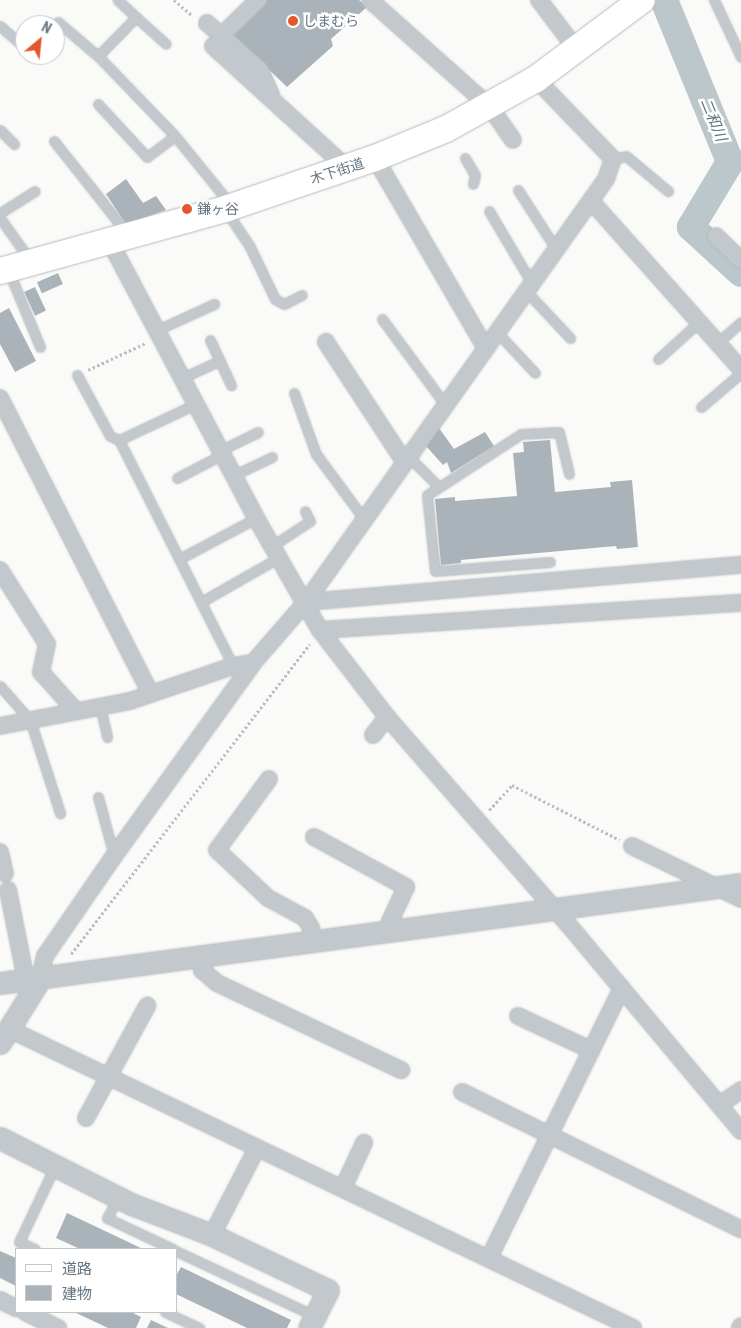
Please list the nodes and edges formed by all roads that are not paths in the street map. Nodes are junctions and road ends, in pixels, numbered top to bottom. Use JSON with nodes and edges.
{"nodes":[{"id":1,"x":118,"y":0,"type":"edge"},
{"id":2,"x":258,"y":0,"type":"edge"},
{"id":3,"x":370,"y":0,"type":"edge"},
{"id":4,"x":539,"y":0,"type":"edge"},
{"id":5,"x":642,"y":0,"type":"edge"},
{"id":6,"x":714,"y":0,"type":"edge"},
{"id":7,"x":136,"y":17,"type":"junction"},
{"id":8,"x":207,"y":23,"type":"road end"},
{"id":9,"x":0,"y":26,"type":"edge"},
{"id":10,"x":65,"y":28,"type":"edge"},
{"id":11,"x":15,"y":39,"type":"edge"},
{"id":12,"x":217,"y":41,"type":"junction"},
{"id":13,"x":166,"y":44,"type":"dead end"},
{"id":14,"x":577,"y":50,"type":"junction"},
{"id":15,"x":98,"y":56,"type":"junction"},
{"id":16,"x":741,"y":57,"type":"edge"},
{"id":17,"x":536,"y":79,"type":"junction"},
{"id":18,"x":98,"y":104,"type":"dead end"},
{"id":19,"x":490,"y":107,"type":"junction"},
{"id":20,"x":0,"y":130,"type":"edge"},
{"id":21,"x":175,"y":136,"type":"junction"},
{"id":22,"x":513,"y":140,"type":"dead end"},
{"id":23,"x":54,"y":141,"type":"dead end"},
{"id":24,"x":14,"y":144,"type":"dead end"},
{"id":25,"x":375,"y":158,"type":"junction"},
{"id":26,"x":465,"y":158,"type":"dead end"},
{"id":27,"x":613,"y":159,"type":"junction"},
{"id":28,"x":347,"y":168,"type":"junction"},
{"id":29,"x":473,"y":184,"type":"dead end"},
{"id":30,"x":518,"y":190,"type":"dead end"},
{"id":31,"x":35,"y":191,"type":"dead end"},
{"id":32,"x":668,"y":191,"type":"dead end"},
{"id":33,"x":592,"y":202,"type":"junction"},
{"id":34,"x":229,"y":207,"type":"junction"},
{"id":35,"x":489,"y":211,"type":"dead end"},
{"id":36,"x":0,"y":213,"type":"edge"},
{"id":37,"x":0,"y":218,"type":"edge"},
{"id":38,"x":716,"y":236,"type":"dead end"},
{"id":39,"x":120,"y":239,"type":"junction"},
{"id":40,"x":556,"y":249,"type":"junction"},
{"id":41,"x":741,"y":260,"type":"edge"},
{"id":42,"x":13,"y":268,"type":"edge"},
{"id":43,"x":528,"y":286,"type":"junction"},
{"id":44,"x":302,"y":295,"type":"dead end"},
{"id":45,"x":214,"y":304,"type":"dead end"},
{"id":46,"x":382,"y":319,"type":"dead end"},
{"id":47,"x":699,"y":322,"type":"junction"},
{"id":48,"x":741,"y":322,"type":"edge"},
{"id":49,"x":496,"y":332,"type":"junction"},
{"id":50,"x":158,"y":334,"type":"junction"},
{"id":51,"x":570,"y":338,"type":"dead end"},
{"id":52,"x":210,"y":340,"type":"dead end"},
{"id":53,"x":326,"y":342,"type":"dead end"},
{"id":54,"x":717,"y":343,"type":"junction"},
{"id":55,"x":40,"y":347,"type":"dead end"},
{"id":56,"x":485,"y":347,"type":"junction"},
{"id":57,"x":658,"y":358,"type":"dead end"},
{"id":58,"x":220,"y":361,"type":"junction"},
{"id":59,"x":741,"y":371,"type":"edge"},
{"id":60,"x":534,"y":373,"type":"dead end"},
{"id":61,"x":77,"y":375,"type":"road end"},
{"id":62,"x":182,"y":378,"type":"junction"},
{"id":63,"x":231,"y":385,"type":"dead end"},
{"id":64,"x":294,"y":393,"type":"dead end"},
{"id":65,"x":0,"y":398,"type":"edge"},
{"id":66,"x":444,"y":403,"type":"junction"},
{"id":67,"x":196,"y":404,"type":"junction"},
{"id":68,"x":701,"y":407,"type":"dead end"},
{"id":69,"x":258,"y":432,"type":"dead end"},
{"id":70,"x":119,"y":440,"type":"junction"},
{"id":71,"x":222,"y":452,"type":"junction"},
{"id":72,"x":272,"y":457,"type":"dead end"},
{"id":73,"x":406,"y":459,"type":"junction"},
{"id":74,"x":569,"y":474,"type":"dead end"},
{"id":75,"x":234,"y":475,"type":"junction"},
{"id":76,"x":177,"y":478,"type":"dead end"},
{"id":77,"x":439,"y":487,"type":"junction"},
{"id":78,"x":305,"y":511,"type":"dead end"},
{"id":79,"x":256,"y":518,"type":"junction"},
{"id":80,"x":364,"y":519,"type":"junction"},
{"id":81,"x":275,"y":552,"type":"junction"},
{"id":82,"x":179,"y":559,"type":"junction"},
{"id":83,"x":550,"y":562,"type":"dead end"},
{"id":84,"x":741,"y":565,"type":"edge"},
{"id":85,"x":0,"y":570,"type":"edge"},
{"id":86,"x":201,"y":602,"type":"junction"},
{"id":87,"x":306,"y":602,"type":"junction"},
{"id":88,"x":741,"y":603,"type":"edge"},
{"id":89,"x":320,"y":630,"type":"junction"},
{"id":90,"x":253,"y":662,"type":"junction"},
{"id":91,"x":233,"y":666,"type":"junction"},
{"id":92,"x":0,"y":686,"type":"edge"},
{"id":93,"x":151,"y":694,"type":"junction"},
{"id":94,"x":100,"y":706,"type":"junction"},
{"id":95,"x":75,"y":710,"type":"junction"},
{"id":96,"x":387,"y":717,"type":"junction"},
{"id":97,"x":30,"y":720,"type":"junction"},
{"id":98,"x":0,"y":726,"type":"edge"},
{"id":99,"x":373,"y":735,"type":"dead end"},
{"id":100,"x":107,"y":737,"type":"dead end"},
{"id":101,"x":269,"y":779,"type":"dead end"},
{"id":102,"x":98,"y":798,"type":"dead end"},
{"id":103,"x":60,"y":813,"type":"dead end"},
{"id":104,"x":314,"y":837,"type":"dead end"},
{"id":105,"x":632,"y":846,"type":"road end"},
{"id":106,"x":0,"y":852,"type":"edge"},
{"id":107,"x":114,"y":856,"type":"junction"},
{"id":108,"x":5,"y":873,"type":"dead end"},
{"id":109,"x":741,"y":884,"type":"edge"},
{"id":110,"x":714,"y":888,"type":"junction"},
{"id":111,"x":8,"y":890,"type":"dead end"},
{"id":112,"x":741,"y":900,"type":"edge"},
{"id":113,"x":554,"y":909,"type":"junction"},
{"id":114,"x":385,"y":932,"type":"junction"},
{"id":115,"x":312,"y":942,"type":"junction"},
{"id":116,"x":206,"y":956,"type":"junction"},
{"id":117,"x":33,"y":979,"type":"junction"},
{"id":118,"x":0,"y":983,"type":"edge"},
{"id":119,"x":622,"y":988,"type":"junction"},
{"id":120,"x":147,"y":1006,"type":"dead end"},
{"id":121,"x":518,"y":1016,"type":"dead end"},
{"id":122,"x":5,"y":1036,"type":"edge"},
{"id":123,"x":591,"y":1050,"type":"junction"},
{"id":124,"x":401,"y":1070,"type":"dead end"},
{"id":125,"x":108,"y":1078,"type":"junction"},
{"id":126,"x":741,"y":1090,"type":"edge"},
{"id":127,"x":462,"y":1092,"type":"dead end"},
{"id":128,"x":719,"y":1105,"type":"junction"},
{"id":129,"x":86,"y":1118,"type":"dead end"},
{"id":130,"x":741,"y":1131,"type":"edge"},
{"id":131,"x":550,"y":1134,"type":"junction"},
{"id":132,"x":0,"y":1138,"type":"edge"},
{"id":133,"x":364,"y":1143,"type":"dead end"},
{"id":134,"x":257,"y":1148,"type":"junction"},
{"id":135,"x":56,"y":1166,"type":"junction"},
{"id":136,"x":343,"y":1188,"type":"junction"},
{"id":137,"x":118,"y":1198,"type":"junction"},
{"id":138,"x":741,"y":1229,"type":"edge"},
{"id":139,"x":212,"y":1235,"type":"junction"},
{"id":140,"x":33,"y":1248,"type":"edge"},
{"id":141,"x":171,"y":1248,"type":"edge"},
{"id":142,"x":178,"y":1252,"type":"edge"},
{"id":143,"x":489,"y":1258,"type":"junction"},
{"id":144,"x":0,"y":1300,"type":"edge"},
{"id":145,"x":15,"y":1308,"type":"edge"},
{"id":146,"x":26,"y":1313,"type":"edge"},
{"id":147,"x":167,"y":1313,"type":"edge"},
{"id":148,"x":312,"y":1322,"type":"edge"},
{"id":149,"x":58,"y":1328,"type":"edge"},
{"id":150,"x":199,"y":1328,"type":"edge"},
{"id":151,"x":633,"y":1328,"type":"edge"}],
"edges":[{"from":1,"to":7,"type":"lane"},
{"from":2,"to":12,"type":"street"},
{"from":3,"to":19,"type":"street"},
{"from":4,"to":14,"type":"street"},
{"from":5,"to":14,"type":"main road","name":"木下街道"},
{"from":6,"to":16,"type":"lane"},
{"from":7,"to":13,"type":"lane"},
{"from":7,"to":15,"type":"lane"},
{"from":8,"to":12,"type":"street"},
{"from":9,"to":11,"type":"lane"},
{"from":10,"to":15,"type":"lane"},
{"from":12,"to":28,"type":"street"},
{"from":14,"to":17,"type":"main road","name":"木下街道"},
{"from":15,"to":21,"type":"lane"},
{"from":17,"to":19,"type":"main road","name":"木下街道"},
{"from":17,"to":27,"type":"street"},
{"from":18,"to":21,"type":"lane"},
{"from":19,"to":22,"type":"street"},
{"from":19,"to":25,"type":"main road","name":"木下街道"},
{"from":20,"to":24,"type":"lane"},
{"from":21,"to":34,"type":"lane"},
{"from":23,"to":39,"type":"lane"},
{"from":25,"to":28,"type":"main road","name":"木下街道"},
{"from":25,"to":56,"type":"street"},
{"from":26,"to":29,"type":"lane"},
{"from":27,"to":32,"type":"lane"},
{"from":27,"to":33,"type":"street"},
{"from":28,"to":34,"type":"main road","name":"木下街道"},
{"from":30,"to":40,"type":"lane"},
{"from":31,"to":36,"type":"lane"},
{"from":33,"to":40,"type":"street"},
{"from":33,"to":47,"type":"street"},
{"from":34,"to":39,"type":"main road","name":"木下街道"},
{"from":34,"to":44,"type":"lane"},
{"from":35,"to":43,"type":"lane"},
{"from":37,"to":42,"type":"lane"},
{"from":38,"to":41,"type":"street"},
{"from":39,"to":42,"type":"main road","name":"木下街道"},
{"from":39,"to":50,"type":"street"},
{"from":40,"to":43,"type":"street"},
{"from":42,"to":55,"type":"lane"},
{"from":43,"to":49,"type":"street"},
{"from":43,"to":51,"type":"lane"},
{"from":45,"to":50,"type":"lane"},
{"from":46,"to":66,"type":"lane"},
{"from":47,"to":54,"type":"street"},
{"from":47,"to":57,"type":"lane"},
{"from":48,"to":54,"type":"lane"},
{"from":49,"to":56,"type":"street"},
{"from":49,"to":60,"type":"lane"},
{"from":50,"to":62,"type":"street"},
{"from":52,"to":58,"type":"lane"},
{"from":53,"to":73,"type":"street"},
{"from":54,"to":59,"type":"street"},
{"from":56,"to":66,"type":"street"},
{"from":58,"to":62,"type":"lane"},
{"from":58,"to":63,"type":"lane"},
{"from":59,"to":68,"type":"lane"},
{"from":61,"to":70,"type":"lane"},
{"from":62,"to":67,"type":"street"},
{"from":64,"to":80,"type":"lane"},
{"from":65,"to":93,"type":"street"},
{"from":66,"to":73,"type":"street"},
{"from":67,"to":70,"type":"lane"},
{"from":67,"to":71,"type":"street"},
{"from":69,"to":71,"type":"lane"},
{"from":70,"to":82,"type":"lane"},
{"from":71,"to":75,"type":"street"},
{"from":71,"to":76,"type":"lane"},
{"from":72,"to":75,"type":"lane"},
{"from":73,"to":77,"type":"lane"},
{"from":73,"to":80,"type":"street"},
{"from":74,"to":77,"type":"lane"},
{"from":75,"to":79,"type":"street"},
{"from":77,"to":83,"type":"lane"},
{"from":78,"to":81,"type":"lane"},
{"from":79,"to":81,"type":"street"},
{"from":79,"to":82,"type":"lane"},
{"from":80,"to":87,"type":"street"},
{"from":81,"to":86,"type":"lane"},
{"from":81,"to":87,"type":"street"},
{"from":82,"to":86,"type":"lane"},
{"from":84,"to":87,"type":"street"},
{"from":85,"to":95,"type":"street"},
{"from":86,"to":91,"type":"lane"},
{"from":87,"to":89,"type":"street"},
{"from":87,"to":90,"type":"street"},
{"from":88,"to":89,"type":"street"},
{"from":89,"to":96,"type":"street"},
{"from":90,"to":91,"type":"street"},
{"from":90,"to":107,"type":"street"},
{"from":91,"to":93,"type":"street"},
{"from":92,"to":97,"type":"lane"},
{"from":93,"to":94,"type":"street"},
{"from":94,"to":95,"type":"street"},
{"from":94,"to":100,"type":"lane"},
{"from":95,"to":97,"type":"street"},
{"from":96,"to":99,"type":"street"},
{"from":96,"to":113,"type":"street"},
{"from":97,"to":98,"type":"street"},
{"from":97,"to":103,"type":"lane"},
{"from":101,"to":115,"type":"street"},
{"from":102,"to":107,"type":"lane"},
{"from":104,"to":114,"type":"street"},
{"from":105,"to":110,"type":"street"},
{"from":106,"to":108,"type":"street"},
{"from":107,"to":117,"type":"street"},
{"from":109,"to":110,"type":"street"},
{"from":110,"to":112,"type":"street"},
{"from":110,"to":113,"type":"street"},
{"from":111,"to":117,"type":"street"},
{"from":113,"to":114,"type":"street"},
{"from":113,"to":119,"type":"street"},
{"from":114,"to":115,"type":"street"},
{"from":115,"to":116,"type":"street"},
{"from":116,"to":117,"type":"street"},
{"from":116,"to":124,"type":"street"},
{"from":117,"to":118,"type":"street"},
{"from":117,"to":122,"type":"street"},
{"from":119,"to":123,"type":"street"},
{"from":119,"to":128,"type":"street"},
{"from":120,"to":125,"type":"street"},
{"from":121,"to":123,"type":"street"},
{"from":122,"to":125,"type":"street"},
{"from":123,"to":131,"type":"street"},
{"from":125,"to":129,"type":"street"},
{"from":125,"to":134,"type":"street"},
{"from":126,"to":128,"type":"street"},
{"from":127,"to":131,"type":"street"},
{"from":128,"to":130,"type":"street"},
{"from":131,"to":138,"type":"street"},
{"from":131,"to":143,"type":"street"},
{"from":132,"to":135,"type":"street"},
{"from":133,"to":136,"type":"street"},
{"from":134,"to":136,"type":"street"},
{"from":134,"to":139,"type":"street"},
{"from":135,"to":137,"type":"street"},
{"from":135,"to":140,"type":"lane"},
{"from":136,"to":143,"type":"street"},
{"from":137,"to":139,"type":"street"},
{"from":137,"to":141,"type":"lane"},
{"from":139,"to":148,"type":"street"},
{"from":142,"to":148,"type":"lane"},
{"from":143,"to":151,"type":"street"},
{"from":144,"to":145,"type":"street"},
{"from":146,"to":149,"type":"street"},
{"from":147,"to":150,"type":"lane"}]}
